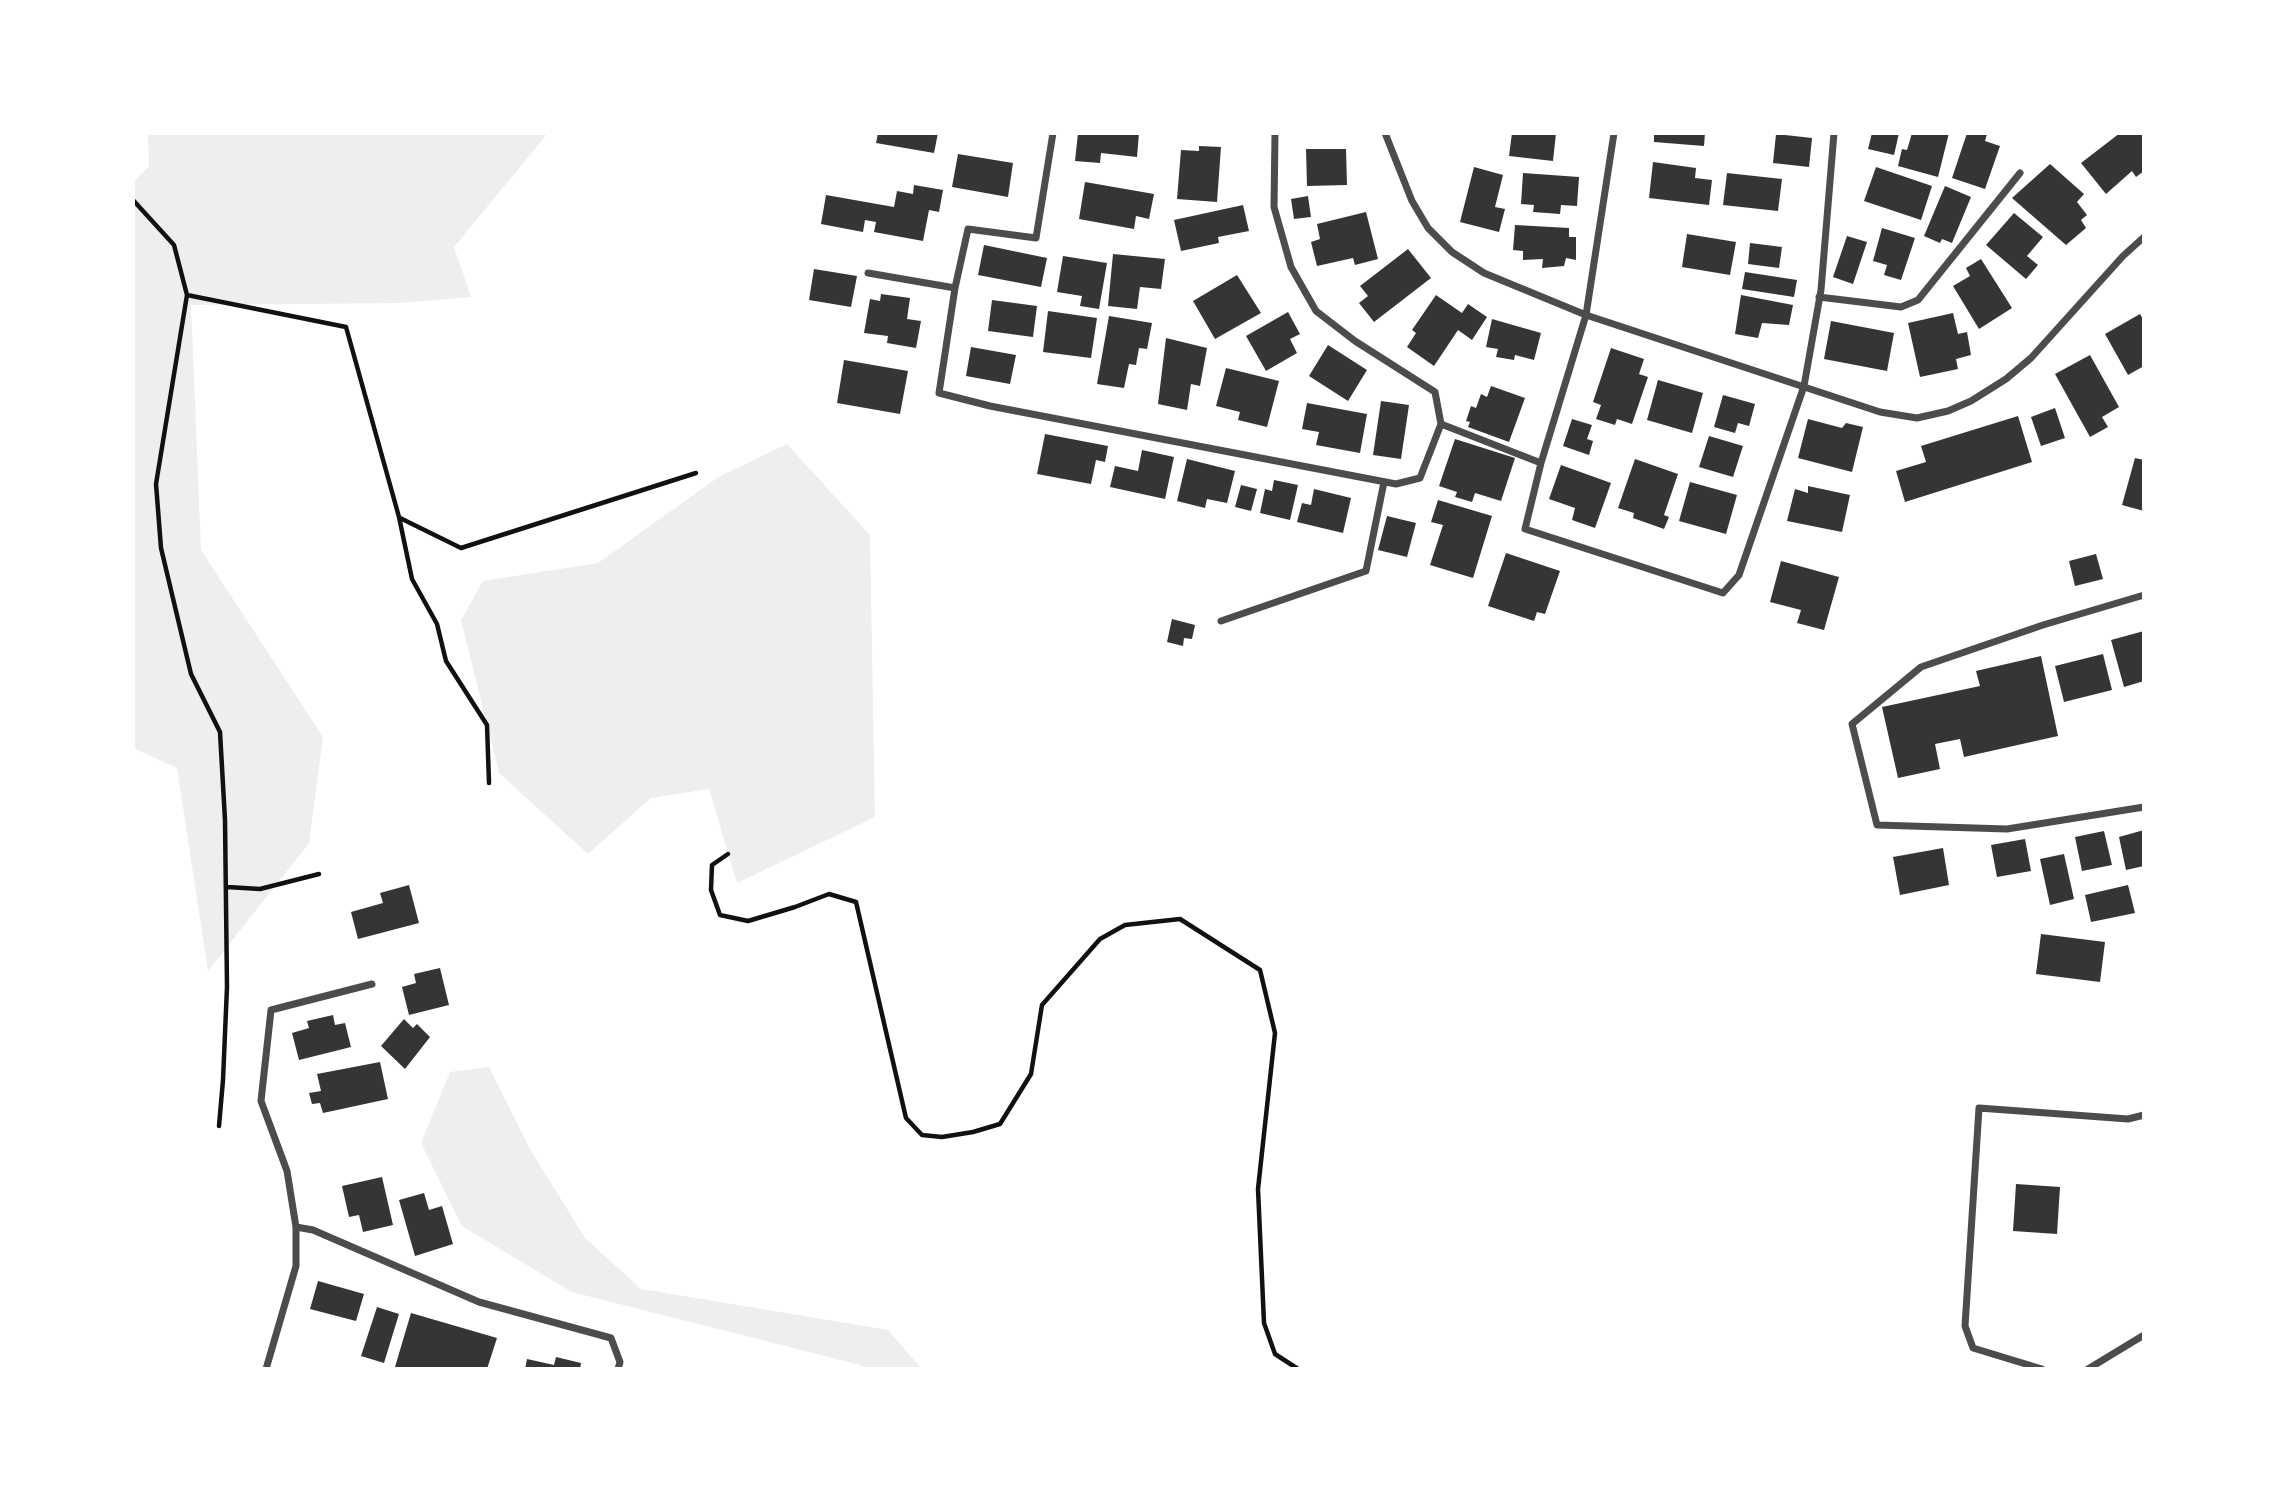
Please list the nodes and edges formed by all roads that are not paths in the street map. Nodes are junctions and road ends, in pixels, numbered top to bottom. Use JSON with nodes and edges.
{"nodes":[{"id":1,"x":1053,"y":133,"type":"edge"},
{"id":2,"x":1275,"y":133,"type":"edge"},
{"id":3,"x":1385,"y":133,"type":"edge"},
{"id":4,"x":1614,"y":133,"type":"edge"},
{"id":5,"x":1834,"y":133,"type":"edge"},
{"id":6,"x":2020,"y":173,"type":"dead end"},
{"id":7,"x":2144,"y":237,"type":"edge"},
{"id":8,"x":868,"y":274,"type":"dead end"},
{"id":9,"x":956,"y":288,"type":"junction"},
{"id":10,"x":1819,"y":297,"type":"junction"},
{"id":11,"x":1586,"y":315,"type":"junction"},
{"id":12,"x":1804,"y":386,"type":"junction"},
{"id":13,"x":1441,"y":424,"type":"junction"},
{"id":14,"x":1541,"y":463,"type":"junction"},
{"id":15,"x":1384,"y":482,"type":"junction"},
{"id":16,"x":2144,"y":595,"type":"edge"},
{"id":17,"x":1221,"y":621,"type":"dead end"},
{"id":18,"x":2144,"y":807,"type":"edge"},
{"id":19,"x":372,"y":984,"type":"dead end"},
{"id":20,"x":2144,"y":1115,"type":"edge"},
{"id":21,"x":296,"y":1227,"type":"junction"},
{"id":22,"x":2144,"y":1335,"type":"edge"},
{"id":23,"x":266,"y":1369,"type":"edge"},
{"id":24,"x":618,"y":1369,"type":"edge"},
{"id":25,"x":2042,"y":1369,"type":"edge"},
{"id":26,"x":2088,"y":1369,"type":"edge"}],
"edges":[{"from":1,"to":9,"type":"street"},
{"from":2,"to":13,"type":"street"},
{"from":3,"to":11,"type":"street"},
{"from":4,"to":11,"type":"street"},
{"from":5,"to":10,"type":"street"},
{"from":6,"to":10,"type":"street"},
{"from":7,"to":12,"type":"street"},
{"from":8,"to":9,"type":"street"},
{"from":9,"to":15,"type":"street"},
{"from":10,"to":12,"type":"street"},
{"from":11,"to":12,"type":"street"},
{"from":11,"to":14,"type":"street"},
{"from":12,"to":14,"type":"street"},
{"from":13,"to":14,"type":"street"},
{"from":13,"to":15,"type":"street"},
{"from":15,"to":17,"type":"street"},
{"from":16,"to":18,"type":"street"},
{"from":19,"to":21,"type":"street"},
{"from":20,"to":25,"type":"street"},
{"from":21,"to":23,"type":"street"},
{"from":21,"to":24,"type":"street"},
{"from":22,"to":26,"type":"street"}]}
